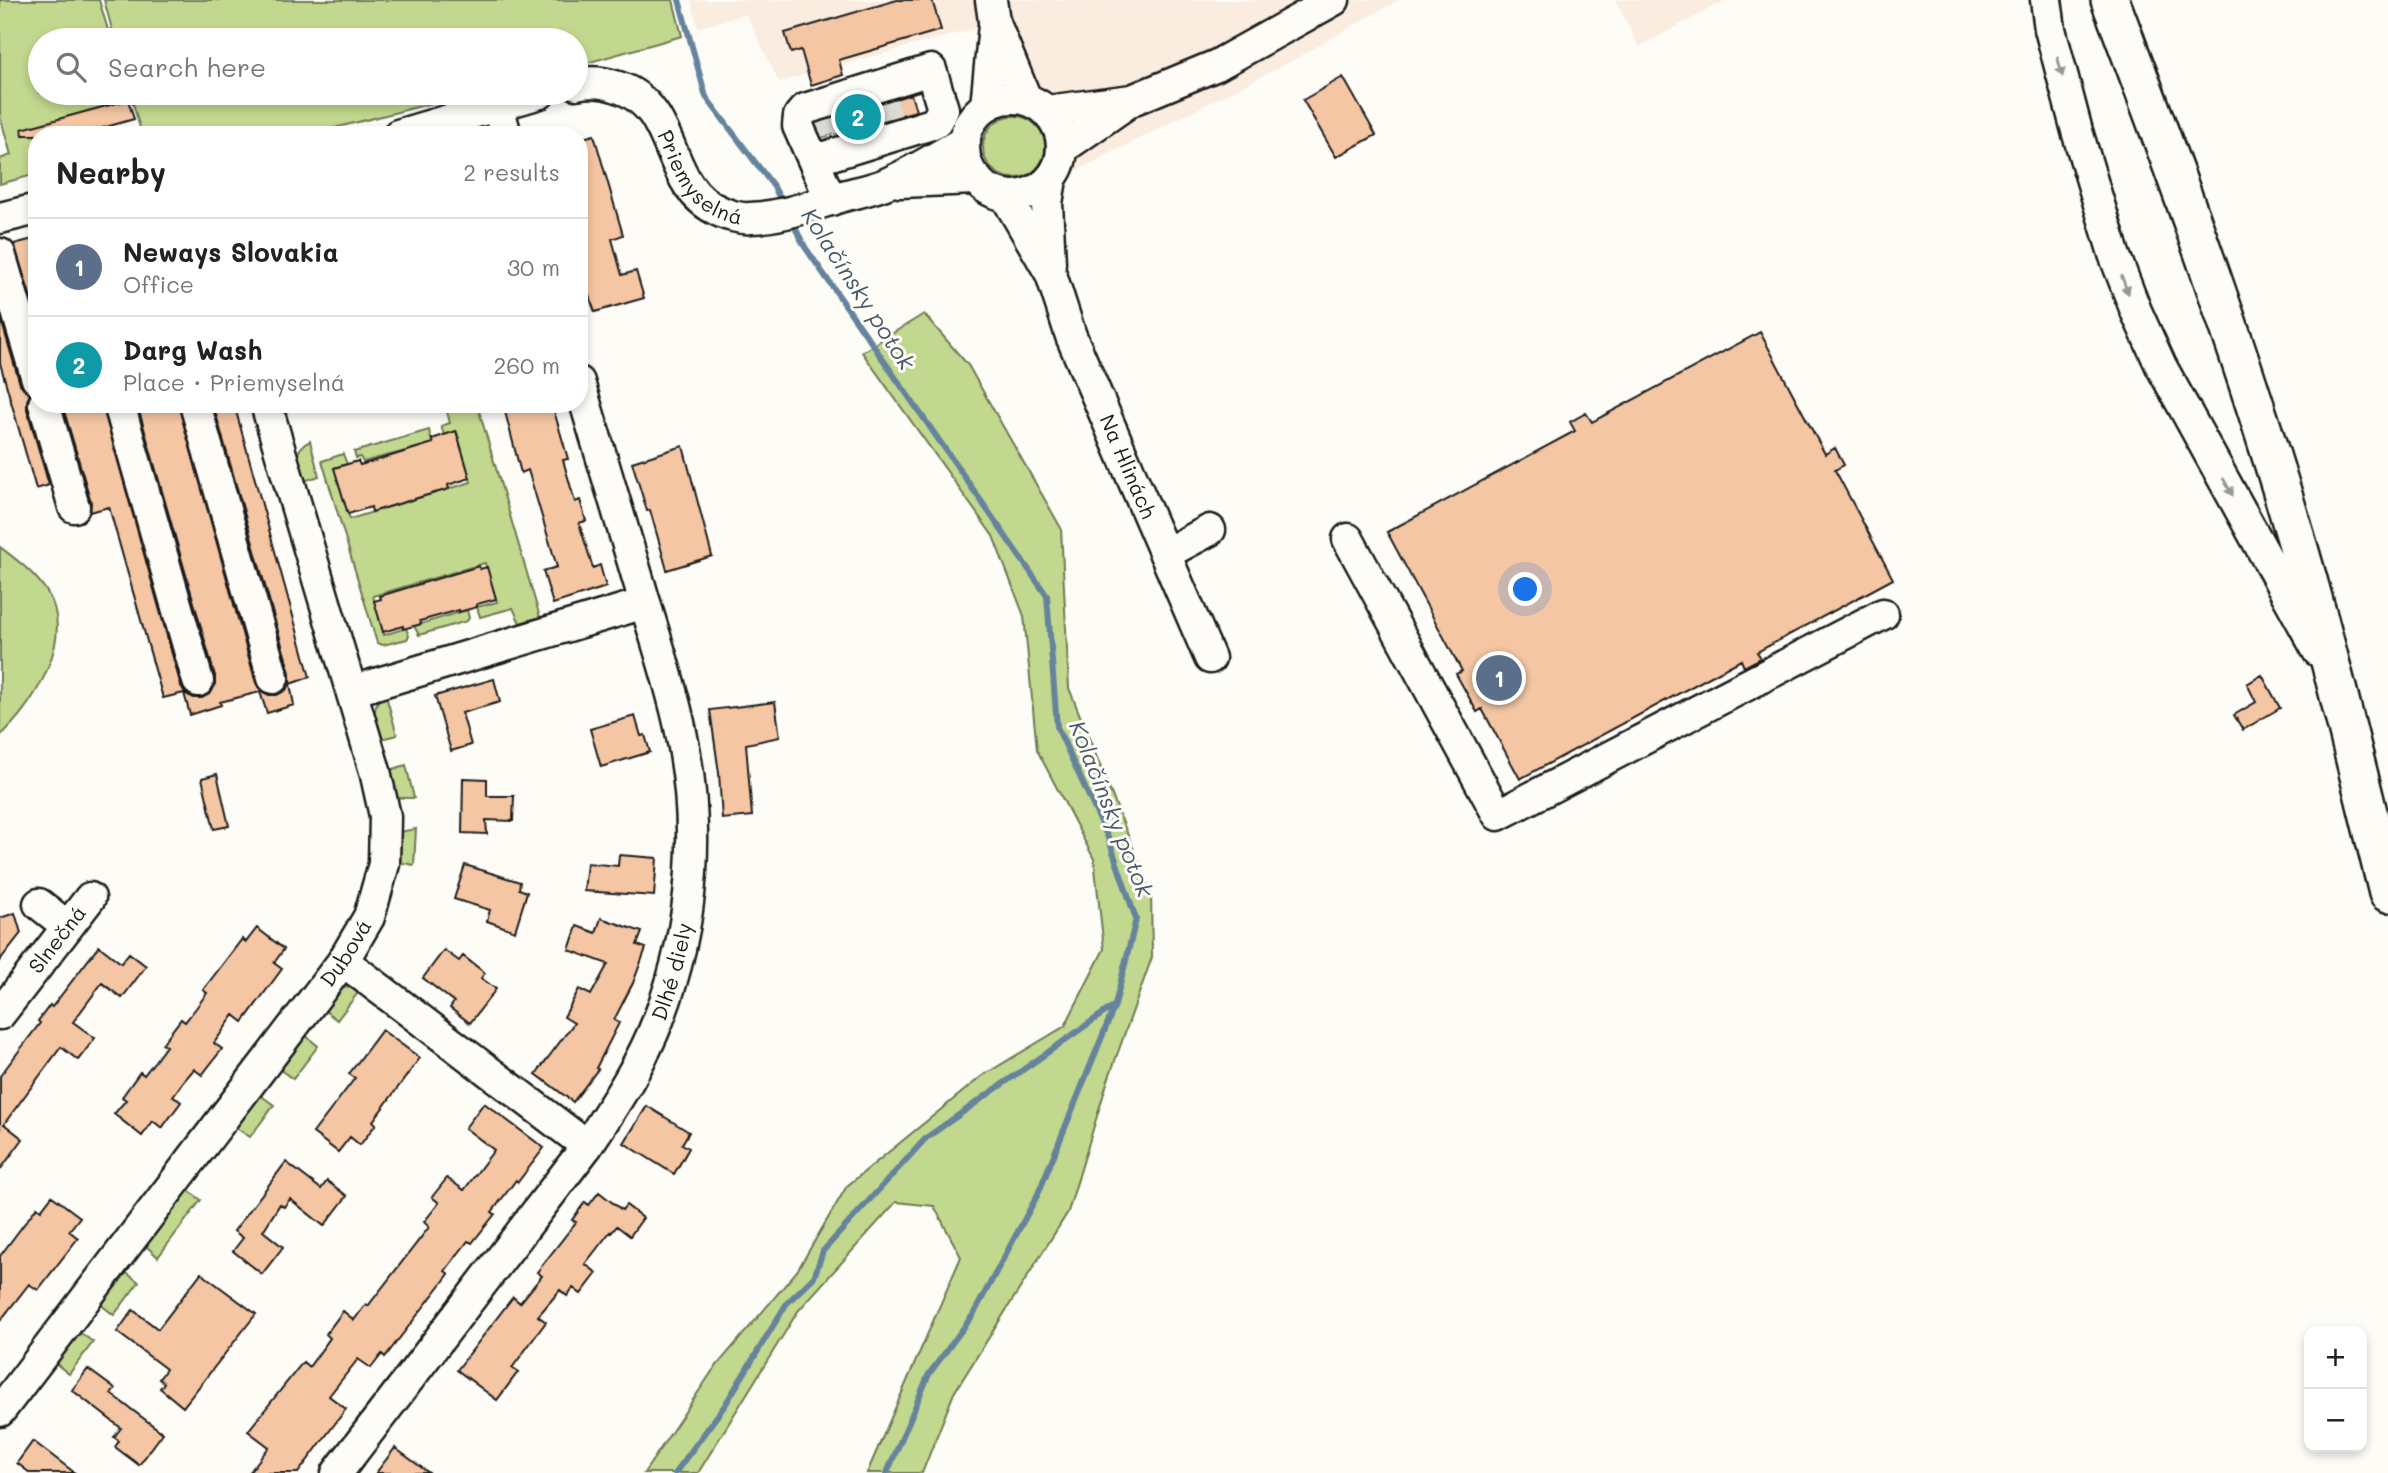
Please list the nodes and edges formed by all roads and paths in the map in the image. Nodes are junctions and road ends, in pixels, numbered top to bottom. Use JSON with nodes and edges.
{"nodes":[{"id":1,"x":1334,"y":0,"type":"edge"},
{"id":2,"x":2046,"y":0,"type":"edge"},
{"id":3,"x":2110,"y":0,"type":"edge"},
{"id":4,"x":993,"y":11,"type":"edge"},
{"id":5,"x":588,"y":84,"type":"edge"},
{"id":6,"x":1132,"y":100,"type":"junction"},
{"id":7,"x":501,"y":105,"type":"edge"},
{"id":8,"x":1037,"y":105,"type":"junction"},
{"id":9,"x":498,"y":106,"type":"junction"},
{"id":10,"x":986,"y":106,"type":"junction"},
{"id":11,"x":857,"y":119,"type":"tunnel mouth"},
{"id":12,"x":429,"y":126,"type":"edge"},
{"id":13,"x":504,"y":126,"type":"edge"},
{"id":14,"x":965,"y":141,"type":"junction"},
{"id":15,"x":1063,"y":149,"type":"junction"},
{"id":16,"x":977,"y":179,"type":"junction"},
{"id":17,"x":1051,"y":179,"type":"junction"},
{"id":18,"x":888,"y":183,"type":"junction"},
{"id":19,"x":1005,"y":195,"type":"junction"},
{"id":20,"x":819,"y":204,"type":"junction"},
{"id":21,"x":28,"y":211,"type":"edge"},
{"id":22,"x":0,"y":218,"type":"edge"},
{"id":23,"x":0,"y":254,"type":"edge"},
{"id":24,"x":1051,"y":274,"type":"junction"},
{"id":25,"x":28,"y":349,"type":"edge"},
{"id":26,"x":588,"y":412,"type":"edge"},
{"id":27,"x":47,"y":413,"type":"edge"},
{"id":28,"x":122,"y":413,"type":"edge"},
{"id":29,"x":198,"y":413,"type":"edge"},
{"id":30,"x":269,"y":413,"type":"edge"},
{"id":31,"x":74,"y":507,"type":"dead end"},
{"id":32,"x":1210,"y":530,"type":"dead end"},
{"id":33,"x":1348,"y":539,"type":"dead end"},
{"id":34,"x":1165,"y":554,"type":"junction"},
{"id":35,"x":645,"y":603,"type":"junction"},
{"id":36,"x":1883,"y":614,"type":"dead end"},
{"id":37,"x":1210,"y":658,"type":"dead end"},
{"id":38,"x":273,"y":678,"type":"dead end"},
{"id":39,"x":198,"y":681,"type":"dead end"},
{"id":40,"x":2336,"y":684,"type":"junction"},
{"id":41,"x":352,"y":691,"type":"junction"},
{"id":42,"x":2388,"y":893,"type":"edge"},
{"id":43,"x":90,"y":898,"type":"dead end"},
{"id":44,"x":39,"y":904,"type":"dead end"},
{"id":45,"x":67,"y":926,"type":"junction"},
{"id":46,"x":343,"y":961,"type":"junction"},
{"id":47,"x":0,"y":1014,"type":"edge"},
{"id":48,"x":587,"y":1146,"type":"junction"},
{"id":49,"x":0,"y":1411,"type":"edge"},
{"id":50,"x":337,"y":1473,"type":"edge"}],
"edges":[{"from":1,"to":6,"type":"street"},
{"from":2,"to":40,"type":"street","one_way":true},
{"from":3,"to":40,"type":"main road"},
{"from":4,"to":8,"type":"street"},
{"from":4,"to":10,"type":"street"},
{"from":5,"to":20,"type":"street","name":"Priemyselná"},
{"from":6,"to":8,"type":"street"},
{"from":6,"to":15,"type":"street"},
{"from":7,"to":9,"type":"street"},
{"from":8,"to":10,"type":"street"},
{"from":8,"to":15,"type":"street"},
{"from":9,"to":12,"type":"street"},
{"from":9,"to":13,"type":"street"},
{"from":10,"to":14,"type":"street"},
{"from":11,"to":20,"type":"street"},
{"from":14,"to":16,"type":"street"},
{"from":14,"to":18,"type":"street","name":"Priemyselná"},
{"from":15,"to":17,"type":"street"},
{"from":16,"to":18,"type":"street","name":"Priemyselná"},
{"from":16,"to":19,"type":"street"},
{"from":17,"to":19,"type":"street"},
{"from":17,"to":24,"type":"street","name":"Na Hlinách"},
{"from":18,"to":20,"type":"street","name":"Priemyselná"},
{"from":19,"to":24,"type":"street","name":"Na Hlinách"},
{"from":21,"to":22,"type":"street"},
{"from":23,"to":25,"type":"street"},
{"from":24,"to":34,"type":"street","name":"Na Hlinách"},
{"from":26,"to":35,"type":"street","name":"Dlhé diely"},
{"from":27,"to":31,"type":"street"},
{"from":28,"to":39,"type":"street"},
{"from":29,"to":38,"type":"street"},
{"from":30,"to":41,"type":"street","name":"Dubová"},
{"from":32,"to":34,"type":"street"},
{"from":33,"to":36,"type":"street"},
{"from":34,"to":37,"type":"street","name":"Na Hlinách"},
{"from":35,"to":41,"type":"street"},
{"from":35,"to":48,"type":"street","name":"Dlhé diely"},
{"from":40,"to":42,"type":"main road"},
{"from":41,"to":46,"type":"street","name":"Dubová"},
{"from":43,"to":45,"type":"street","name":"Slnečná"},
{"from":44,"to":45,"type":"street"},
{"from":45,"to":47,"type":"street","name":"Slnečná"},
{"from":46,"to":48,"type":"street"},
{"from":46,"to":49,"type":"street","name":"Dubová"},
{"from":48,"to":50,"type":"street","name":"Dlhé diely"}]}
